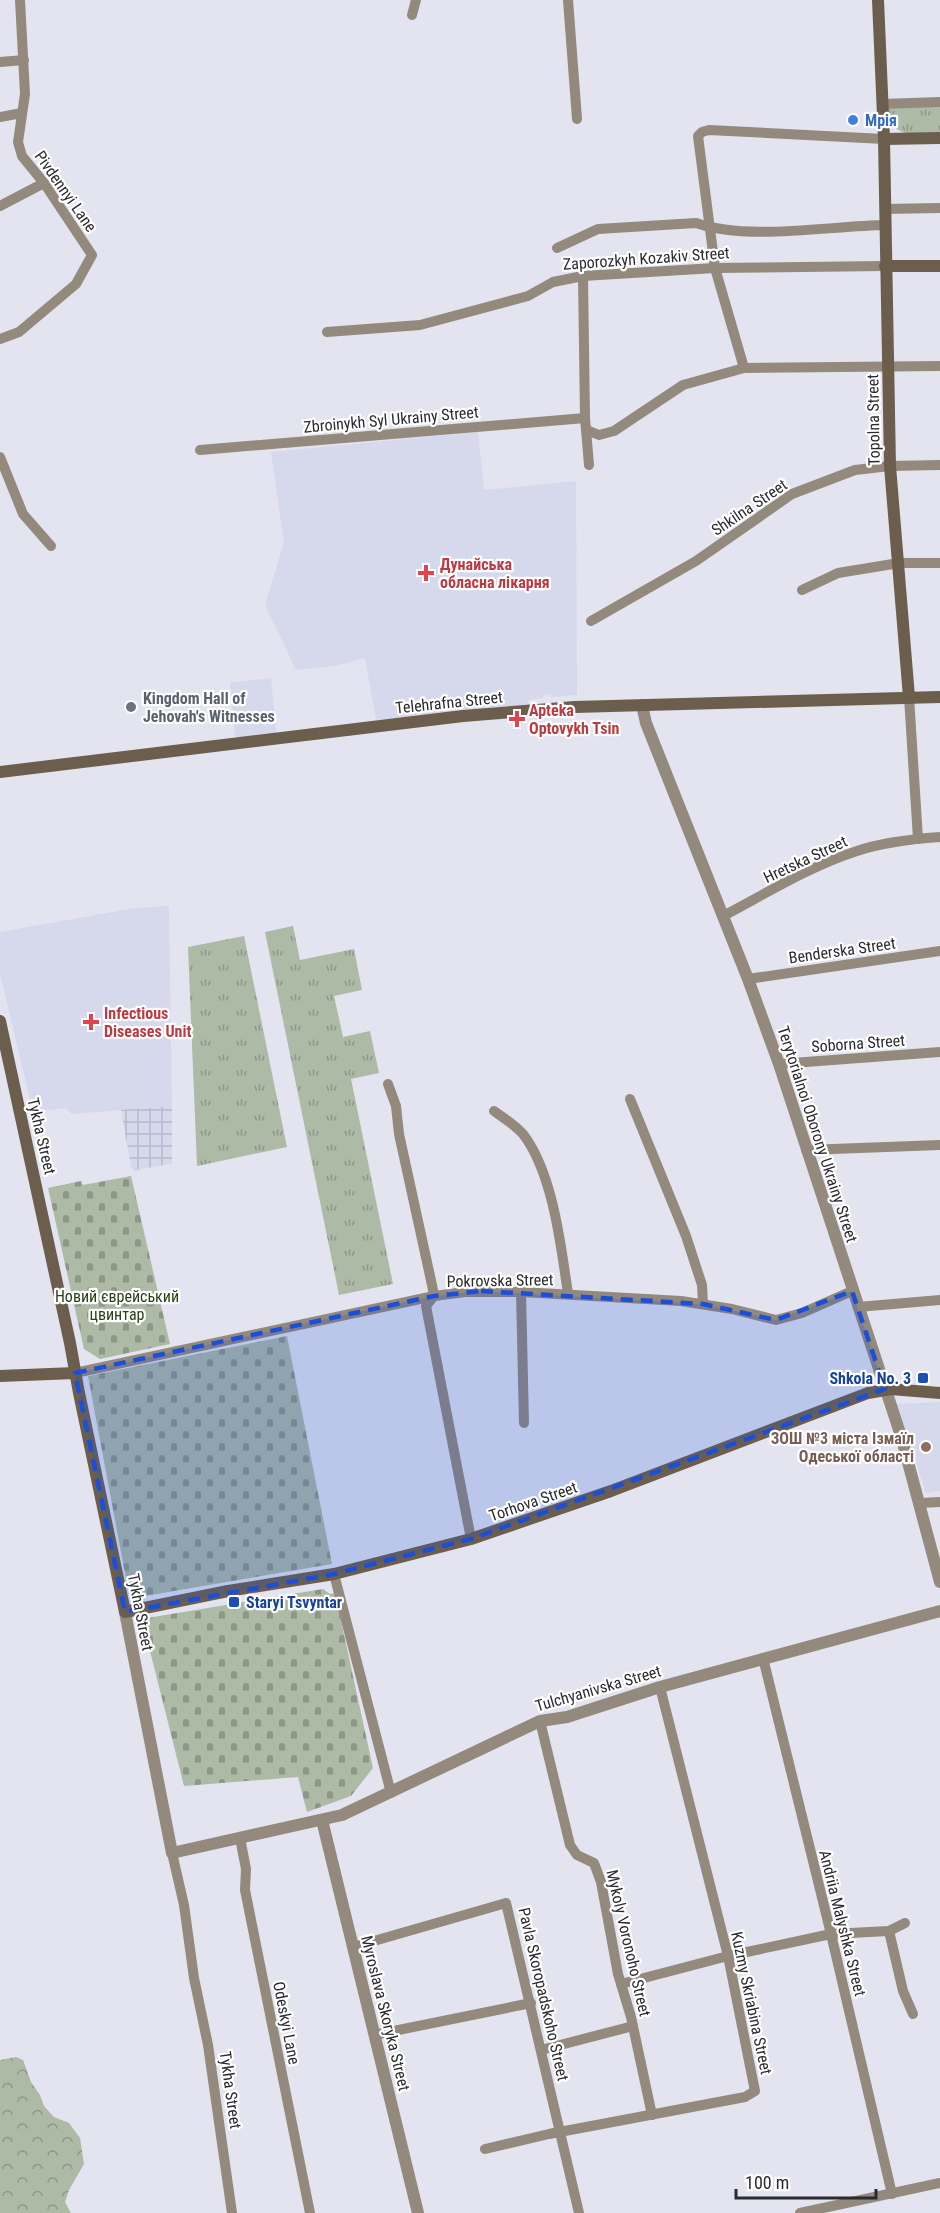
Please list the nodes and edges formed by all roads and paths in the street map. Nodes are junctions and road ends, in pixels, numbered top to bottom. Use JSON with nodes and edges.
{"nodes":[{"id":1,"x":20,"y":0,"type":"edge"},
{"id":2,"x":416,"y":0,"type":"edge"},
{"id":3,"x":568,"y":0,"type":"edge"},
{"id":4,"x":878,"y":0,"type":"edge"},
{"id":5,"x":412,"y":15,"type":"dead end"},
{"id":6,"x":24,"y":60,"type":"junction"},
{"id":7,"x":0,"y":62,"type":"edge"},
{"id":8,"x":940,"y":102,"type":"edge"},
{"id":9,"x":882,"y":104,"type":"junction"},
{"id":10,"x":22,"y":112,"type":"junction"},
{"id":11,"x":0,"y":117,"type":"edge"},
{"id":12,"x":577,"y":119,"type":"dead end"},
{"id":13,"x":940,"y":138,"type":"edge"},
{"id":14,"x":884,"y":139,"type":"junction"},
{"id":15,"x":44,"y":183,"type":"junction"},
{"id":16,"x":0,"y":206,"type":"edge"},
{"id":17,"x":940,"y":208,"type":"edge"},
{"id":18,"x":885,"y":209,"type":"junction"},
{"id":19,"x":885,"y":225,"type":"junction"},
{"id":20,"x":709,"y":228,"type":"junction"},
{"id":21,"x":557,"y":248,"type":"dead end"},
{"id":22,"x":885,"y":266,"type":"junction"},
{"id":23,"x":940,"y":267,"type":"edge"},
{"id":24,"x":715,"y":268,"type":"junction"},
{"id":25,"x":583,"y":276,"type":"junction"},
{"id":26,"x":327,"y":332,"type":"dead end"},
{"id":27,"x":0,"y":339,"type":"edge"},
{"id":28,"x":888,"y":366,"type":"junction"},
{"id":29,"x":940,"y":366,"type":"edge"},
{"id":30,"x":744,"y":368,"type":"junction"},
{"id":31,"x":585,"y":418,"type":"junction"},
{"id":32,"x":587,"y":430,"type":"junction"},
{"id":33,"x":200,"y":450,"type":"dead end"},
{"id":34,"x":0,"y":457,"type":"edge"},
{"id":35,"x":589,"y":465,"type":"dead end"},
{"id":36,"x":940,"y":465,"type":"edge"},
{"id":37,"x":890,"y":466,"type":"junction"},
{"id":38,"x":51,"y":546,"type":"dead end"},
{"id":39,"x":899,"y":563,"type":"junction"},
{"id":40,"x":940,"y":563,"type":"edge"},
{"id":41,"x":802,"y":590,"type":"dead end"},
{"id":42,"x":591,"y":621,"type":"dead end"},
{"id":43,"x":940,"y":697,"type":"edge"},
{"id":44,"x":909,"y":698,"type":"junction"},
{"id":45,"x":642,"y":705,"type":"junction"},
{"id":46,"x":0,"y":772,"type":"edge"},
{"id":47,"x":940,"y":837,"type":"edge"},
{"id":48,"x":918,"y":839,"type":"junction"},
{"id":49,"x":723,"y":916,"type":"junction"},
{"id":50,"x":940,"y":951,"type":"edge"},
{"id":51,"x":748,"y":979,"type":"junction"},
{"id":52,"x":0,"y":1021,"type":"edge"},
{"id":53,"x":940,"y":1052,"type":"edge"},
{"id":54,"x":779,"y":1064,"type":"junction"},
{"id":55,"x":388,"y":1084,"type":"dead end"},
{"id":56,"x":630,"y":1099,"type":"dead end"},
{"id":57,"x":494,"y":1111,"type":"dead end"},
{"id":58,"x":940,"y":1145,"type":"edge"},
{"id":59,"x":806,"y":1150,"type":"junction"},
{"id":60,"x":852,"y":1291,"type":"junction"},
{"id":61,"x":521,"y":1292,"type":"junction"},
{"id":62,"x":568,"y":1294,"type":"junction"},
{"id":63,"x":434,"y":1296,"type":"junction"},
{"id":64,"x":940,"y":1300,"type":"edge"},
{"id":65,"x":703,"y":1304,"type":"junction"},
{"id":66,"x":858,"y":1307,"type":"junction"},
{"id":67,"x":75,"y":1372,"type":"junction"},
{"id":68,"x":0,"y":1376,"type":"edge"},
{"id":69,"x":885,"y":1389,"type":"junction"},
{"id":70,"x":940,"y":1393,"type":"edge"},
{"id":71,"x":524,"y":1423,"type":"dead end"},
{"id":72,"x":940,"y":1502,"type":"edge"},
{"id":73,"x":920,"y":1503,"type":"junction"},
{"id":74,"x":471,"y":1539,"type":"junction"},
{"id":75,"x":334,"y":1574,"type":"junction"},
{"id":76,"x":940,"y":1582,"type":"edge"},
{"id":77,"x":940,"y":1611,"type":"edge"},
{"id":78,"x":125,"y":1612,"type":"junction"},
{"id":79,"x":763,"y":1658,"type":"junction"},
{"id":80,"x":660,"y":1687,"type":"junction"},
{"id":81,"x":540,"y":1721,"type":"junction"},
{"id":82,"x":391,"y":1793,"type":"junction"},
{"id":83,"x":322,"y":1820,"type":"junction"},
{"id":84,"x":240,"y":1838,"type":"junction"},
{"id":85,"x":172,"y":1853,"type":"junction"},
{"id":86,"x":905,"y":1923,"type":"dead end"},
{"id":87,"x":889,"y":1930,"type":"junction"},
{"id":88,"x":831,"y":1934,"type":"junction"},
{"id":89,"x":353,"y":1947,"type":"junction"},
{"id":90,"x":728,"y":1956,"type":"junction"},
{"id":91,"x":621,"y":1984,"type":"junction"},
{"id":92,"x":531,"y":2003,"type":"junction"},
{"id":93,"x":913,"y":2014,"type":"dead end"},
{"id":94,"x":633,"y":2026,"type":"junction"},
{"id":95,"x":374,"y":2035,"type":"junction"},
{"id":96,"x":542,"y":2050,"type":"junction"},
{"id":97,"x":652,"y":2115,"type":"junction"},
{"id":98,"x":560,"y":2133,"type":"junction"},
{"id":99,"x":485,"y":2149,"type":"dead end"},
{"id":100,"x":940,"y":2183,"type":"edge"},
{"id":101,"x":892,"y":2194,"type":"junction"},
{"id":102,"x":232,"y":2213,"type":"edge"},
{"id":103,"x":310,"y":2213,"type":"edge"},
{"id":104,"x":418,"y":2213,"type":"edge"},
{"id":105,"x":579,"y":2213,"type":"edge"},
{"id":106,"x":801,"y":2213,"type":"edge"}],
"edges":[{"from":1,"to":6,"type":"street","name":"Pivdennyi Lane"},
{"from":2,"to":5,"type":"street"},
{"from":3,"to":12,"type":"street"},
{"from":4,"to":9,"type":"main road","name":"Topolna Street"},
{"from":6,"to":7,"type":"street"},
{"from":6,"to":10,"type":"street","name":"Pivdennyi Lane"},
{"from":8,"to":9,"type":"street"},
{"from":9,"to":14,"type":"main road","name":"Topolna Street"},
{"from":10,"to":11,"type":"street"},
{"from":10,"to":15,"type":"street","name":"Pivdennyi Lane"},
{"from":13,"to":14,"type":"main road"},
{"from":14,"to":18,"type":"main road","name":"Topolna Street"},
{"from":14,"to":20,"type":"street"},
{"from":15,"to":16,"type":"street"},
{"from":15,"to":27,"type":"street","name":"Pivdennyi Lane"},
{"from":17,"to":18,"type":"street"},
{"from":18,"to":19,"type":"main road","name":"Topolna Street"},
{"from":19,"to":20,"type":"street"},
{"from":19,"to":22,"type":"main road","name":"Topolna Street"},
{"from":20,"to":21,"type":"street"},
{"from":20,"to":24,"type":"street"},
{"from":22,"to":23,"type":"main road","name":"Zaporozkyh Kozakiv Street"},
{"from":22,"to":24,"type":"street","name":"Zaporozkyh Kozakiv Street"},
{"from":22,"to":28,"type":"main road","name":"Topolna Street"},
{"from":24,"to":25,"type":"street","name":"Zaporozkyh Kozakiv Street"},
{"from":24,"to":30,"type":"street"},
{"from":25,"to":26,"type":"street","name":"Zaporozkyh Kozakiv Street"},
{"from":25,"to":31,"type":"street"},
{"from":28,"to":29,"type":"street"},
{"from":28,"to":30,"type":"street"},
{"from":28,"to":37,"type":"main road","name":"Topolna Street"},
{"from":30,"to":32,"type":"street"},
{"from":31,"to":32,"type":"street"},
{"from":31,"to":33,"type":"street","name":"Zbroinykh Syl Ukrainy Street"},
{"from":32,"to":35,"type":"street"},
{"from":34,"to":38,"type":"street"},
{"from":36,"to":37,"type":"street","name":"Shkilna Street"},
{"from":37,"to":39,"type":"main road","name":"Topolna Street"},
{"from":37,"to":42,"type":"street","name":"Shkilna Street"},
{"from":39,"to":40,"type":"street"},
{"from":39,"to":41,"type":"street"},
{"from":39,"to":44,"type":"main road","name":"Topolna Street"},
{"from":43,"to":44,"type":"main road","name":"Telehrafna Street"},
{"from":44,"to":45,"type":"main road","name":"Telehrafna Street"},
{"from":44,"to":48,"type":"street","name":"Topolna Street"},
{"from":45,"to":46,"type":"main road","name":"Telehrafna Street"},
{"from":45,"to":49,"type":"street","name":"Terytorialnoi Oborony Ukrainy Street"},
{"from":47,"to":48,"type":"street","name":"Hretska Street"},
{"from":48,"to":49,"type":"street","name":"Hretska Street"},
{"from":49,"to":51,"type":"street","name":"Terytorialnoi Oborony Ukrainy Street"},
{"from":50,"to":51,"type":"street","name":"Benderska Street"},
{"from":51,"to":54,"type":"street","name":"Terytorialnoi Oborony Ukrainy Street"},
{"from":52,"to":67,"type":"main road","name":"Tykha Street"},
{"from":53,"to":54,"type":"street","name":"Soborna Street"},
{"from":54,"to":59,"type":"street","name":"Terytorialnoi Oborony Ukrainy Street"},
{"from":55,"to":63,"type":"street"},
{"from":56,"to":65,"type":"street"},
{"from":57,"to":62,"type":"street"},
{"from":58,"to":59,"type":"street"},
{"from":59,"to":60,"type":"street","name":"Terytorialnoi Oborony Ukrainy Street"},
{"from":60,"to":65,"type":"street","name":"Pokrovska Street"},
{"from":60,"to":66,"type":"street","name":"Terytorialnoi Oborony Ukrainy Street"},
{"from":61,"to":62,"type":"street","name":"Pokrovska Street"},
{"from":61,"to":63,"type":"street","name":"Pokrovska Street"},
{"from":61,"to":71,"type":"street"},
{"from":62,"to":65,"type":"street","name":"Pokrovska Street"},
{"from":63,"to":67,"type":"street","name":"Pokrovska Street"},
{"from":63,"to":74,"type":"street"},
{"from":64,"to":66,"type":"street"},
{"from":66,"to":69,"type":"street","name":"Terytorialnoi Oborony Ukrainy Street"},
{"from":67,"to":68,"type":"main road"},
{"from":67,"to":78,"type":"main road","name":"Tykha Street"},
{"from":69,"to":70,"type":"main road","name":"Torhova Street"},
{"from":69,"to":73,"type":"street","name":"Terytorialnoi Oborony Ukrainy Street"},
{"from":69,"to":74,"type":"main road","name":"Torhova Street"},
{"from":72,"to":73,"type":"street"},
{"from":73,"to":76,"type":"street","name":"Terytorialnoi Oborony Ukrainy Street"},
{"from":74,"to":75,"type":"main road","name":"Torhova Street"},
{"from":75,"to":78,"type":"main road","name":"Torhova Street"},
{"from":75,"to":82,"type":"street"},
{"from":77,"to":79,"type":"street","name":"Tulchyanivska Street"},
{"from":78,"to":85,"type":"street","name":"Tykha Street"},
{"from":79,"to":80,"type":"street","name":"Tulchyanivska Street"},
{"from":79,"to":88,"type":"street","name":"Andriia Malyshka Street"},
{"from":80,"to":81,"type":"street","name":"Tulchyanivska Street"},
{"from":80,"to":90,"type":"street","name":"Kuzmy Skriabina Street"},
{"from":81,"to":82,"type":"street","name":"Tulchyanivska Street"},
{"from":81,"to":91,"type":"street","name":"Mykoly Voronoho Street"},
{"from":82,"to":83,"type":"street","name":"Tulchyanivska Street"},
{"from":83,"to":84,"type":"street","name":"Tulchyanivska Street"},
{"from":83,"to":89,"type":"street","name":"Myroslava Skoryka Street"},
{"from":84,"to":85,"type":"street","name":"Tulchyanivska Street"},
{"from":84,"to":103,"type":"street","name":"Odeskyi Lane"},
{"from":85,"to":102,"type":"street","name":"Tykha Street"},
{"from":86,"to":87,"type":"street"},
{"from":87,"to":88,"type":"street"},
{"from":87,"to":93,"type":"street"},
{"from":88,"to":90,"type":"street"},
{"from":88,"to":101,"type":"street","name":"Andriia Malyshka Street"},
{"from":89,"to":92,"type":"street","name":"Pavla Skoropadskoho Street"},
{"from":89,"to":95,"type":"street","name":"Myroslava Skoryka Street"},
{"from":90,"to":91,"type":"street"},
{"from":90,"to":97,"type":"street","name":"Kuzmy Skriabina Street"},
{"from":91,"to":94,"type":"street","name":"Mykoly Voronoho Street"},
{"from":92,"to":95,"type":"street"},
{"from":92,"to":96,"type":"street","name":"Pavla Skoropadskoho Street"},
{"from":94,"to":96,"type":"street"},
{"from":94,"to":97,"type":"street","name":"Mykoly Voronoho Street"},
{"from":95,"to":104,"type":"street","name":"Myroslava Skoryka Street"},
{"from":96,"to":98,"type":"street","name":"Pavla Skoropadskoho Street"},
{"from":97,"to":98,"type":"street","name":"Kuzmy Skriabina Street"},
{"from":98,"to":99,"type":"street","name":"Kuzmy Skriabina Street"},
{"from":98,"to":105,"type":"street","name":"Pavla Skoropadskoho Street"},
{"from":100,"to":101,"type":"street"},
{"from":101,"to":106,"type":"street"}]}
